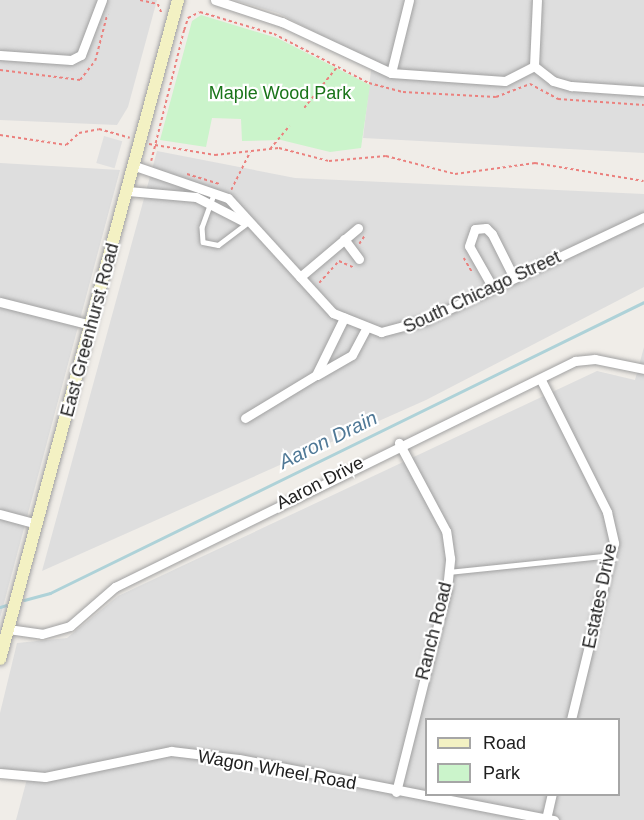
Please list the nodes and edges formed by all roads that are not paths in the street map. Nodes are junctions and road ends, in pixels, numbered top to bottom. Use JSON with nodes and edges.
{"nodes":[{"id":1,"x":102,"y":0,"type":"edge"},
{"id":2,"x":178,"y":0,"type":"edge"},
{"id":3,"x":216,"y":0,"type":"edge"},
{"id":4,"x":409,"y":0,"type":"edge"},
{"id":5,"x":537,"y":0,"type":"edge"},
{"id":6,"x":0,"y":55,"type":"edge"},
{"id":7,"x":534,"y":66,"type":"junction"},
{"id":8,"x":391,"y":73,"type":"junction"},
{"id":9,"x":644,"y":92,"type":"edge"},
{"id":10,"x":135,"y":166,"type":"junction"},
{"id":11,"x":216,"y":189,"type":"junction"},
{"id":12,"x":128,"y":191,"type":"junction"},
{"id":13,"x":212,"y":202,"type":"junction"},
{"id":14,"x":644,"y":217,"type":"edge"},
{"id":15,"x":247,"y":223,"type":"junction"},
{"id":16,"x":360,"y":228,"type":"road end"},
{"id":17,"x":344,"y":239,"type":"junction"},
{"id":18,"x":359,"y":259,"type":"road end"},
{"id":19,"x":300,"y":278,"type":"junction"},
{"id":20,"x":514,"y":278,"type":"junction"},
{"id":21,"x":493,"y":288,"type":"junction"},
{"id":22,"x":0,"y":302,"type":"edge"},
{"id":23,"x":344,"y":318,"type":"junction"},
{"id":24,"x":91,"y":326,"type":"junction"},
{"id":25,"x":366,"y":329,"type":"junction"},
{"id":26,"x":644,"y":369,"type":"edge"},
{"id":27,"x":316,"y":375,"type":"junction"},
{"id":28,"x":541,"y":380,"type":"junction"},
{"id":29,"x":245,"y":418,"type":"dead end"},
{"id":30,"x":399,"y":443,"type":"junction"},
{"id":31,"x":0,"y":514,"type":"edge"},
{"id":32,"x":37,"y":524,"type":"junction"},
{"id":33,"x":612,"y":555,"type":"junction"},
{"id":34,"x":448,"y":572,"type":"junction"},
{"id":35,"x":8,"y":629,"type":"junction"},
{"id":36,"x":0,"y":659,"type":"edge"},
{"id":37,"x":571,"y":718,"type":"edge"},
{"id":38,"x":0,"y":773,"type":"edge"},
{"id":39,"x":396,"y":792,"type":"junction"},
{"id":40,"x":552,"y":796,"type":"edge"},
{"id":41,"x":550,"y":819,"type":"edge"}],
"edges":[{"from":1,"to":6,"type":"street"},
{"from":2,"to":10,"type":"main road","name":"East Greenhurst Road"},
{"from":3,"to":8,"type":"street"},
{"from":4,"to":8,"type":"street"},
{"from":5,"to":7,"type":"street"},
{"from":7,"to":8,"type":"street"},
{"from":7,"to":9,"type":"street"},
{"from":10,"to":11,"type":"street","name":"South Chicago Street"},
{"from":10,"to":12,"type":"main road","name":"East Greenhurst Road"},
{"from":11,"to":13,"type":"lane"},
{"from":11,"to":15,"type":"street","name":"South Chicago Street"},
{"from":12,"to":13,"type":"street","name":"South Chicago Street"},
{"from":12,"to":24,"type":"main road","name":"East Greenhurst Road"},
{"from":13,"to":15,"type":"street","name":"South Chicago Street"},
{"from":13,"to":15,"type":"lane"},
{"from":14,"to":20,"type":"street","name":"South Chicago Street"},
{"from":15,"to":19,"type":"street","name":"South Chicago Street"},
{"from":16,"to":17,"type":"street"},
{"from":17,"to":18,"type":"street"},
{"from":17,"to":19,"type":"street"},
{"from":19,"to":23,"type":"street","name":"South Chicago Street"},
{"from":20,"to":21,"type":"street","name":"South Chicago Street"},
{"from":20,"to":21,"type":"street"},
{"from":21,"to":25,"type":"street","name":"South Chicago Street"},
{"from":22,"to":24,"type":"street"},
{"from":23,"to":25,"type":"street","name":"South Chicago Street"},
{"from":23,"to":27,"type":"street"},
{"from":24,"to":32,"type":"main road","name":"East Greenhurst Road"},
{"from":25,"to":27,"type":"street"},
{"from":26,"to":28,"type":"street","name":"Aaron Drive"},
{"from":27,"to":29,"type":"street"},
{"from":28,"to":30,"type":"street","name":"Aaron Drive"},
{"from":28,"to":33,"type":"street","name":"Estates Drive"},
{"from":30,"to":34,"type":"street","name":"Ranch Road"},
{"from":30,"to":35,"type":"street","name":"Aaron Drive"},
{"from":31,"to":32,"type":"street"},
{"from":32,"to":35,"type":"main road","name":"East Greenhurst Road"},
{"from":33,"to":34,"type":"lane"},
{"from":33,"to":37,"type":"street","name":"Estates Drive"},
{"from":34,"to":39,"type":"street","name":"Ranch Road"},
{"from":35,"to":36,"type":"main road","name":"East Greenhurst Road"},
{"from":38,"to":39,"type":"street","name":"Wagon Wheel Road"},
{"from":39,"to":41,"type":"street","name":"Wagon Wheel Road"},
{"from":40,"to":41,"type":"street"}]}
